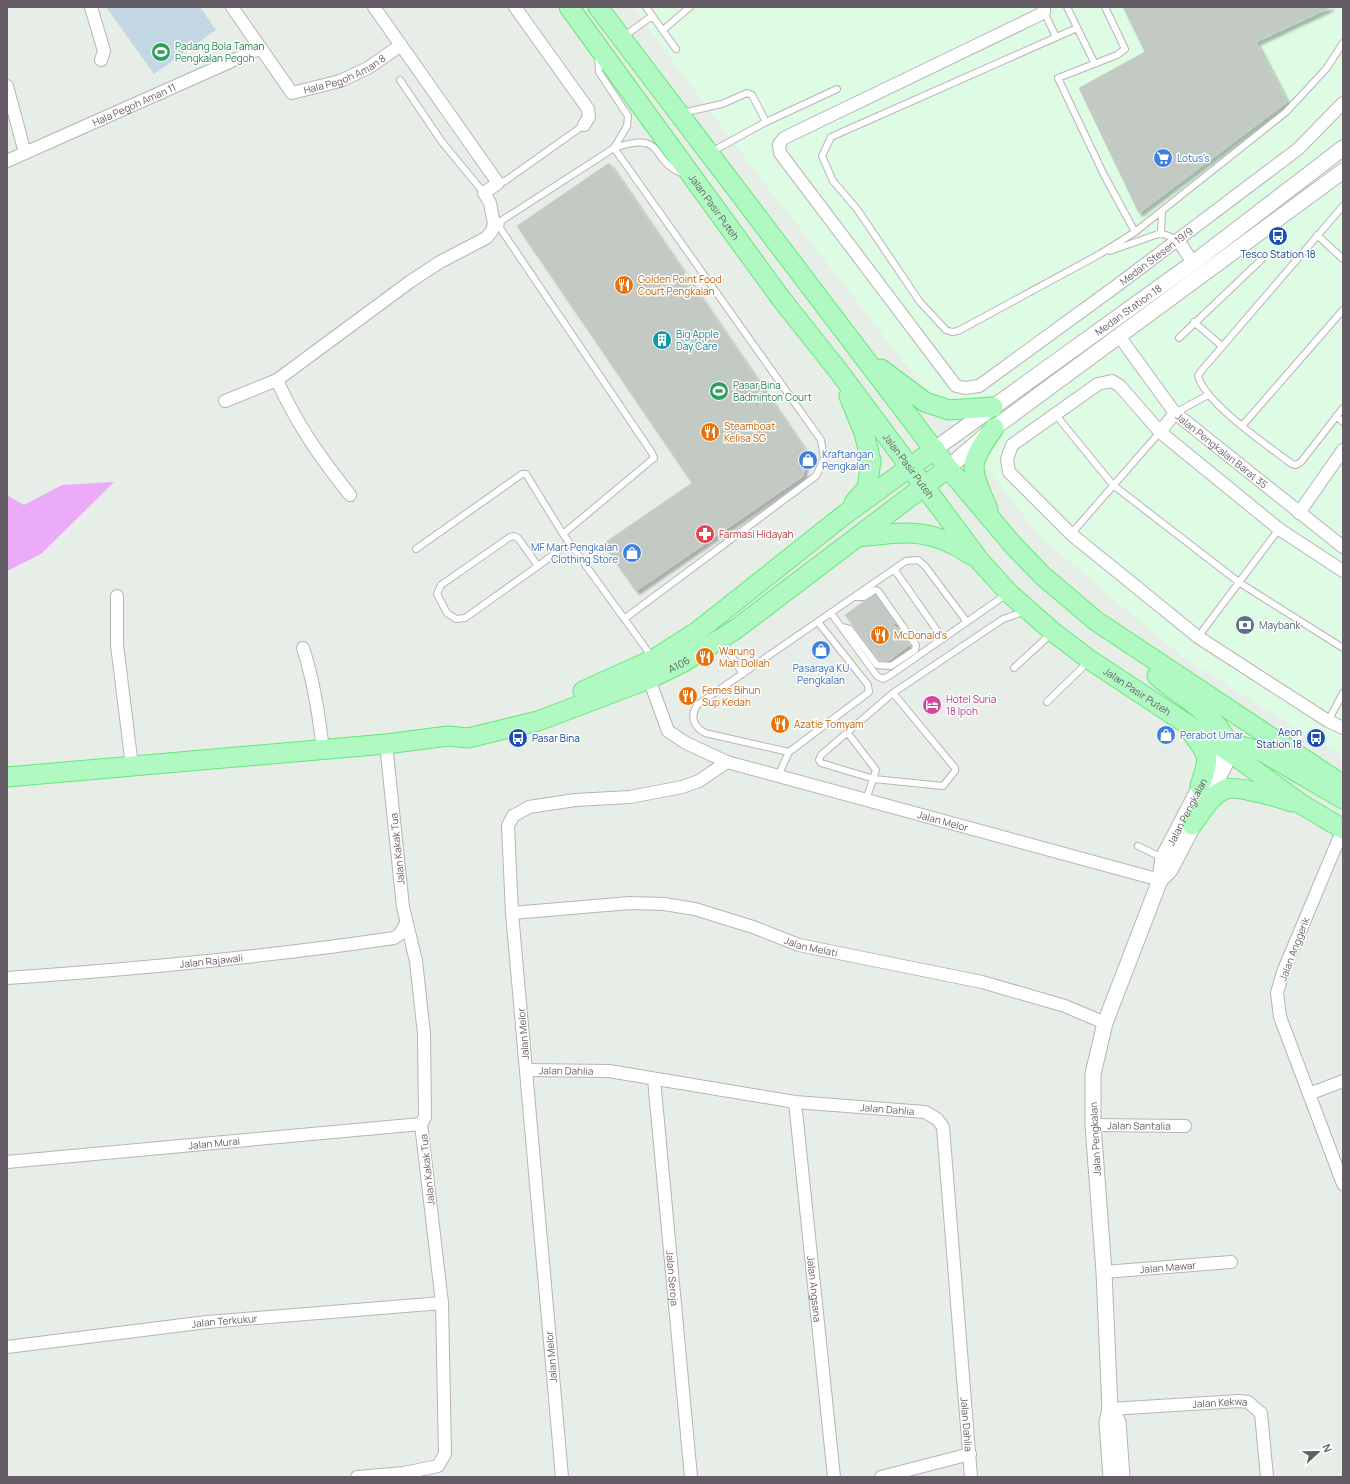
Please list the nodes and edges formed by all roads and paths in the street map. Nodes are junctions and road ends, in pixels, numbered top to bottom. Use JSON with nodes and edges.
{"nodes":[{"id":1,"x":92,"y":7,"type":"edge"},
{"id":2,"x":232,"y":7,"type":"edge"},
{"id":3,"x":374,"y":7,"type":"edge"},
{"id":4,"x":515,"y":7,"type":"edge"},
{"id":5,"x":569,"y":7,"type":"edge"},
{"id":6,"x":598,"y":7,"type":"edge"},
{"id":7,"x":646,"y":7,"type":"edge"},
{"id":8,"x":690,"y":7,"type":"edge"},
{"id":9,"x":1067,"y":7,"type":"edge"},
{"id":10,"x":1105,"y":7,"type":"edge"},
{"id":11,"x":1044,"y":9,"type":"edge"},
{"id":12,"x":652,"y":16,"type":"junction"},
{"id":13,"x":1077,"y":28,"type":"junction"},
{"id":14,"x":663,"y":30,"type":"junction"},
{"id":15,"x":1056,"y":37,"type":"junction"},
{"id":16,"x":622,"y":38,"type":"junction"},
{"id":17,"x":1343,"y":43,"type":"edge"},
{"id":18,"x":401,"y":44,"type":"junction"},
{"id":19,"x":598,"y":47,"type":"junction"},
{"id":20,"x":261,"y":48,"type":"junction"},
{"id":21,"x":676,"y":49,"type":"dead end"},
{"id":22,"x":101,"y":60,"type":"dead end"},
{"id":23,"x":1095,"y":64,"type":"junction"},
{"id":24,"x":400,"y":80,"type":"dead end"},
{"id":25,"x":7,"y":86,"type":"edge"},
{"id":26,"x":837,"y":89,"type":"dead end"},
{"id":27,"x":1343,"y":103,"type":"edge"},
{"id":28,"x":680,"y":113,"type":"junction"},
{"id":29,"x":764,"y":123,"type":"junction"},
{"id":30,"x":584,"y":125,"type":"joint"},
{"id":31,"x":614,"y":148,"type":"junction"},
{"id":32,"x":1343,"y":148,"type":"edge"},
{"id":33,"x":710,"y":152,"type":"junction"},
{"id":34,"x":25,"y":153,"type":"junction"},
{"id":35,"x":7,"y":161,"type":"edge"},
{"id":36,"x":1343,"y":171,"type":"edge"},
{"id":37,"x":695,"y":178,"type":"junction"},
{"id":38,"x":498,"y":183,"type":"junction"},
{"id":39,"x":484,"y":193,"type":"junction"},
{"id":40,"x":1343,"y":206,"type":"edge"},
{"id":41,"x":1162,"y":211,"type":"junction"},
{"id":42,"x":1135,"y":232,"type":"junction"},
{"id":43,"x":1161,"y":233,"type":"junction"},
{"id":44,"x":1317,"y":235,"type":"junction"},
{"id":45,"x":1178,"y":240,"type":"junction"},
{"id":46,"x":1100,"y":254,"type":"junction"},
{"id":47,"x":1262,"y":259,"type":"dead end"},
{"id":48,"x":1343,"y":259,"type":"edge"},
{"id":49,"x":1193,"y":263,"type":"junction"},
{"id":50,"x":1343,"y":310,"type":"edge"},
{"id":51,"x":1194,"y":322,"type":"junction"},
{"id":52,"x":1119,"y":336,"type":"junction"},
{"id":53,"x":1179,"y":338,"type":"dead end"},
{"id":54,"x":1222,"y":346,"type":"junction"},
{"id":55,"x":864,"y":356,"type":"junction"},
{"id":56,"x":840,"y":373,"type":"junction"},
{"id":57,"x":277,"y":380,"type":"junction"},
{"id":58,"x":1208,"y":395,"type":"junction"},
{"id":59,"x":225,"y":400,"type":"dead end"},
{"id":60,"x":993,"y":408,"type":"junction"},
{"id":61,"x":1343,"y":408,"type":"edge"},
{"id":62,"x":1175,"y":413,"type":"junction"},
{"id":63,"x":1055,"y":414,"type":"junction"},
{"id":64,"x":1336,"y":416,"type":"junction"},
{"id":65,"x":1343,"y":422,"type":"edge"},
{"id":66,"x":1242,"y":426,"type":"junction"},
{"id":67,"x":994,"y":428,"type":"junction"},
{"id":68,"x":1160,"y":432,"type":"junction"},
{"id":69,"x":935,"y":449,"type":"junction"},
{"id":70,"x":1343,"y":450,"type":"edge"},
{"id":71,"x":910,"y":467,"type":"junction"},
{"id":72,"x":948,"y":468,"type":"junction"},
{"id":73,"x":1113,"y":485,"type":"junction"},
{"id":74,"x":925,"y":486,"type":"junction"},
{"id":75,"x":350,"y":495,"type":"dead end"},
{"id":76,"x":1298,"y":513,"type":"junction"},
{"id":77,"x":844,"y":515,"type":"junction"},
{"id":78,"x":1279,"y":528,"type":"junction"},
{"id":79,"x":998,"y":529,"type":"junction"},
{"id":80,"x":563,"y":534,"type":"junction"},
{"id":81,"x":1071,"y":534,"type":"junction"},
{"id":82,"x":858,"y":537,"type":"junction"},
{"id":83,"x":569,"y":543,"type":"junction"},
{"id":84,"x":1343,"y":547,"type":"edge"},
{"id":85,"x":416,"y":548,"type":"dead end"},
{"id":86,"x":979,"y":560,"type":"junction"},
{"id":87,"x":538,"y":566,"type":"junction"},
{"id":88,"x":894,"y":569,"type":"junction"},
{"id":89,"x":1343,"y":571,"type":"edge"},
{"id":90,"x":1240,"y":583,"type":"junction"},
{"id":91,"x":1009,"y":593,"type":"junction"},
{"id":92,"x":117,"y":596,"type":"dead end"},
{"id":93,"x":854,"y":597,"type":"junction"},
{"id":94,"x":1029,"y":611,"type":"junction"},
{"id":95,"x":831,"y":613,"type":"junction"},
{"id":96,"x":624,"y":619,"type":"junction"},
{"id":97,"x":1096,"y":621,"type":"junction"},
{"id":98,"x":818,"y":622,"type":"junction"},
{"id":99,"x":967,"y":622,"type":"junction"},
{"id":100,"x":842,"y":627,"type":"junction"},
{"id":101,"x":1053,"y":632,"type":"junction"},
{"id":102,"x":1198,"y":637,"type":"junction"},
{"id":103,"x":943,"y":639,"type":"junction"},
{"id":104,"x":714,"y":643,"type":"junction"},
{"id":105,"x":303,"y":648,"type":"dead end"},
{"id":106,"x":1343,"y":648,"type":"edge"},
{"id":107,"x":654,"y":660,"type":"junction"},
{"id":108,"x":1090,"y":660,"type":"junction"},
{"id":109,"x":1014,"y":668,"type":"dead end"},
{"id":110,"x":743,"y":674,"type":"junction"},
{"id":111,"x":649,"y":679,"type":"junction"},
{"id":112,"x":893,"y":693,"type":"junction"},
{"id":113,"x":1343,"y":693,"type":"edge"},
{"id":114,"x":1047,"y":702,"type":"dead end"},
{"id":115,"x":1182,"y":720,"type":"junction"},
{"id":116,"x":1328,"y":721,"type":"junction"},
{"id":117,"x":1343,"y":728,"type":"edge"},
{"id":118,"x":847,"y":732,"type":"junction"},
{"id":119,"x":448,"y":736,"type":"junction"},
{"id":120,"x":386,"y":744,"type":"junction"},
{"id":121,"x":1227,"y":748,"type":"junction"},
{"id":122,"x":323,"y":750,"type":"junction"},
{"id":123,"x":789,"y":752,"type":"junction"},
{"id":124,"x":727,"y":762,"type":"junction"},
{"id":125,"x":132,"y":766,"type":"junction"},
{"id":126,"x":778,"y":776,"type":"junction"},
{"id":127,"x":7,"y":777,"type":"edge"},
{"id":128,"x":874,"y":779,"type":"junction"},
{"id":129,"x":1343,"y":785,"type":"edge"},
{"id":130,"x":1200,"y":786,"type":"junction"},
{"id":131,"x":1343,"y":799,"type":"edge"},
{"id":132,"x":866,"y":800,"type":"junction"},
{"id":133,"x":1301,"y":804,"type":"junction"},
{"id":134,"x":1192,"y":825,"type":"junction"},
{"id":135,"x":1343,"y":829,"type":"edge"},
{"id":136,"x":1138,"y":846,"type":"dead end"},
{"id":137,"x":1163,"y":858,"type":"junction"},
{"id":138,"x":1160,"y":880,"type":"junction"},
{"id":139,"x":512,"y":913,"type":"junction"},
{"id":140,"x":406,"y":923,"type":"junction"},
{"id":141,"x":7,"y":978,"type":"edge"},
{"id":142,"x":1105,"y":1024,"type":"junction"},
{"id":143,"x":526,"y":1070,"type":"junction"},
{"id":144,"x":654,"y":1079,"type":"junction"},
{"id":145,"x":1343,"y":1081,"type":"edge"},
{"id":146,"x":1309,"y":1094,"type":"junction"},
{"id":147,"x":795,"y":1102,"type":"junction"},
{"id":148,"x":422,"y":1124,"type":"junction"},
{"id":149,"x":1093,"y":1125,"type":"junction"},
{"id":150,"x":1185,"y":1126,"type":"dead end"},
{"id":151,"x":7,"y":1162,"type":"edge"},
{"id":152,"x":1343,"y":1184,"type":"edge"},
{"id":153,"x":1231,"y":1262,"type":"dead end"},
{"id":154,"x":1104,"y":1272,"type":"junction"},
{"id":155,"x":442,"y":1303,"type":"junction"},
{"id":156,"x":7,"y":1346,"type":"edge"},
{"id":157,"x":1110,"y":1409,"type":"junction"},
{"id":158,"x":970,"y":1454,"type":"junction"},
{"id":159,"x":404,"y":1475,"type":"edge"},
{"id":160,"x":357,"y":1477,"type":"edge"},
{"id":161,"x":562,"y":1477,"type":"edge"},
{"id":162,"x":691,"y":1477,"type":"edge"},
{"id":163,"x":834,"y":1477,"type":"edge"},
{"id":164,"x":881,"y":1477,"type":"edge"},
{"id":165,"x":971,"y":1477,"type":"edge"},
{"id":166,"x":1111,"y":1477,"type":"edge"},
{"id":167,"x":1122,"y":1477,"type":"edge"},
{"id":168,"x":1268,"y":1477,"type":"edge"}],
"edges":[{"from":1,"to":22,"type":"street"},
{"from":2,"to":20,"type":"street","name":"Hala Pegoh Aman 8"},
{"from":3,"to":18,"type":"street"},
{"from":4,"to":30,"type":"street"},
{"from":5,"to":19,"type":"main road","name":"Jalan Pasir Puteh"},
{"from":6,"to":16,"type":"main road"},
{"from":7,"to":12,"type":"lane"},
{"from":8,"to":14,"type":"lane"},
{"from":9,"to":13,"type":"lane"},
{"from":10,"to":23,"type":"lane"},
{"from":11,"to":15,"type":"lane"},
{"from":11,"to":45,"type":"street","name":"Medan Stesen 19/9"},
{"from":12,"to":14,"type":"lane"},
{"from":12,"to":16,"type":"lane"},
{"from":13,"to":15,"type":"lane"},
{"from":13,"to":23,"type":"lane"},
{"from":14,"to":21,"type":"lane"},
{"from":15,"to":46,"type":"lane"},
{"from":16,"to":28,"type":"main road"},
{"from":17,"to":41,"type":"lane"},
{"from":18,"to":20,"type":"street","name":"Hala Pegoh Aman 8"},
{"from":18,"to":38,"type":"street"},
{"from":19,"to":31,"type":"lane"},
{"from":19,"to":37,"type":"main road","name":"Jalan Pasir Puteh"},
{"from":20,"to":34,"type":"street","name":"Hala Pegoh Aman 11"},
{"from":23,"to":42,"type":"lane"},
{"from":24,"to":39,"type":"lane"},
{"from":25,"to":34,"type":"street"},
{"from":26,"to":29,"type":"lane"},
{"from":27,"to":45,"type":"street","name":"Medan Stesen 19/9"},
{"from":28,"to":29,"type":"lane"},
{"from":28,"to":33,"type":"main road"},
{"from":29,"to":33,"type":"lane"},
{"from":30,"to":38,"type":"lane"},
{"from":31,"to":37,"type":"lane"},
{"from":31,"to":80,"type":"lane"},
{"from":31,"to":96,"type":"lane"},
{"from":32,"to":49,"type":"street","name":"Medan Station 18"},
{"from":33,"to":55,"type":"main road"},
{"from":34,"to":35,"type":"street","name":"Hala Pegoh Aman 11"},
{"from":36,"to":52,"type":"street","name":"Medan Station 18"},
{"from":37,"to":56,"type":"main road","name":"Jalan Pasir Puteh"},
{"from":38,"to":39,"type":"street"},
{"from":39,"to":57,"type":"street"},
{"from":40,"to":44,"type":"lane"},
{"from":41,"to":42,"type":"lane"},
{"from":41,"to":43,"type":"lane"},
{"from":42,"to":46,"type":"lane"},
{"from":43,"to":45,"type":"lane"},
{"from":43,"to":46,"type":"lane"},
{"from":44,"to":48,"type":"lane"},
{"from":44,"to":54,"type":"lane"},
{"from":45,"to":49,"type":"street"},
{"from":47,"to":51,"type":"lane"},
{"from":49,"to":60,"type":"street","name":"Medan Station 18"},
{"from":50,"to":66,"type":"lane"},
{"from":51,"to":53,"type":"lane"},
{"from":51,"to":54,"type":"lane"},
{"from":52,"to":62,"type":"street","name":"Jalan Pengkalan Barat 35"},
{"from":52,"to":67,"type":"street","name":"Medan Station 18"},
{"from":54,"to":58,"type":"lane"},
{"from":55,"to":60,"type":"main road"},
{"from":55,"to":69,"type":"main road"},
{"from":56,"to":71,"type":"main road","name":"Jalan Pasir Puteh"},
{"from":56,"to":77,"type":"main road"},
{"from":57,"to":59,"type":"street"},
{"from":57,"to":75,"type":"street"},
{"from":58,"to":62,"type":"lane"},
{"from":58,"to":66,"type":"lane"},
{"from":60,"to":69,"type":"street","name":"Medan Station 18"},
{"from":61,"to":64,"type":"lane"},
{"from":62,"to":68,"type":"street"},
{"from":62,"to":76,"type":"street","name":"Jalan Pengkalan Barat 35"},
{"from":63,"to":68,"type":"street"},
{"from":63,"to":73,"type":"lane"},
{"from":63,"to":81,"type":"street"},
{"from":64,"to":65,"type":"lane"},
{"from":64,"to":66,"type":"lane"},
{"from":67,"to":72,"type":"street","name":"Medan Station 18"},
{"from":67,"to":79,"type":"main road"},
{"from":68,"to":73,"type":"lane"},
{"from":68,"to":78,"type":"street"},
{"from":69,"to":71,"type":"main road","name":"Medan Station 18"},
{"from":69,"to":72,"type":"main road"},
{"from":70,"to":76,"type":"street"},
{"from":71,"to":74,"type":"main road","name":"Jalan Pasir Puteh"},
{"from":71,"to":77,"type":"main road","name":"Medan Station 18"},
{"from":72,"to":74,"type":"main road","name":"Medan Station 18"},
{"from":72,"to":79,"type":"main road"},
{"from":73,"to":81,"type":"lane"},
{"from":73,"to":90,"type":"lane"},
{"from":74,"to":82,"type":"main road","name":"Medan Station 18"},
{"from":74,"to":86,"type":"main road","name":"Jalan Pasir Puteh"},
{"from":76,"to":84,"type":"street","name":"Jalan Pengkalan Barat 35"},
{"from":77,"to":107,"type":"main road","name":"A106"},
{"from":78,"to":89,"type":"street"},
{"from":78,"to":90,"type":"lane"},
{"from":79,"to":97,"type":"main road"},
{"from":80,"to":83,"type":"lane"},
{"from":80,"to":85,"type":"lane"},
{"from":81,"to":102,"type":"street"},
{"from":82,"to":86,"type":"main road"},
{"from":82,"to":104,"type":"main road","name":"A106"},
{"from":83,"to":87,"type":"lane"},
{"from":83,"to":96,"type":"lane"},
{"from":86,"to":91,"type":"main road","name":"Jalan Pasir Puteh"},
{"from":87,"to":87,"type":"lane"},
{"from":88,"to":93,"type":"lane"},
{"from":88,"to":99,"type":"lane"},
{"from":88,"to":103,"type":"lane"},
{"from":90,"to":102,"type":"lane"},
{"from":90,"to":106,"type":"lane"},
{"from":91,"to":94,"type":"main road","name":"Jalan Pasir Puteh"},
{"from":91,"to":99,"type":"lane"},
{"from":92,"to":125,"type":"street"},
{"from":93,"to":95,"type":"lane"},
{"from":93,"to":100,"type":"lane"},
{"from":94,"to":101,"type":"main road","name":"Jalan Pasir Puteh"},
{"from":94,"to":112,"type":"lane"},
{"from":95,"to":98,"type":"lane"},
{"from":95,"to":100,"type":"lane"},
{"from":96,"to":107,"type":"lane"},
{"from":97,"to":121,"type":"main road"},
{"from":97,"to":129,"type":"main road"},
{"from":98,"to":110,"type":"lane"},
{"from":98,"to":123,"type":"lane"},
{"from":99,"to":103,"type":"lane"},
{"from":100,"to":103,"type":"lane"},
{"from":101,"to":108,"type":"main road","name":"Jalan Pasir Puteh"},
{"from":101,"to":109,"type":"lane"},
{"from":102,"to":116,"type":"street"},
{"from":104,"to":110,"type":"lane"},
{"from":104,"to":111,"type":"main road","name":"A106"},
{"from":105,"to":122,"type":"street"},
{"from":107,"to":119,"type":"main road","name":"A106"},
{"from":108,"to":114,"type":"lane"},
{"from":108,"to":115,"type":"main road","name":"Jalan Pasir Puteh"},
{"from":110,"to":123,"type":"lane"},
{"from":111,"to":119,"type":"main road","name":"A106"},
{"from":111,"to":124,"type":"street","name":"Jalan Melor"},
{"from":112,"to":118,"type":"lane"},
{"from":112,"to":128,"type":"lane"},
{"from":113,"to":116,"type":"lane"},
{"from":115,"to":121,"type":"main road","name":"Jalan Pasir Puteh"},
{"from":115,"to":130,"type":"main road"},
{"from":116,"to":117,"type":"street"},
{"from":118,"to":128,"type":"lane"},
{"from":118,"to":128,"type":"lane"},
{"from":119,"to":120,"type":"main road"},
{"from":120,"to":122,"type":"main road"},
{"from":120,"to":140,"type":"street","name":"Jalan Kakak Tua"},
{"from":121,"to":130,"type":"street","name":"Jalan Pengkalan"},
{"from":121,"to":131,"type":"main road"},
{"from":121,"to":133,"type":"main road","name":"Jalan Pasir Puteh"},
{"from":121,"to":134,"type":"street","name":"Jalan Pengkalan"},
{"from":122,"to":125,"type":"main road"},
{"from":123,"to":126,"type":"lane"},
{"from":124,"to":126,"type":"street","name":"Jalan Melor"},
{"from":124,"to":139,"type":"street","name":"Jalan Melor"},
{"from":125,"to":127,"type":"main road"},
{"from":126,"to":132,"type":"street","name":"Jalan Melor"},
{"from":128,"to":132,"type":"lane"},
{"from":130,"to":137,"type":"street","name":"Jalan Pengkalan"},
{"from":132,"to":138,"type":"street","name":"Jalan Melor"},
{"from":133,"to":134,"type":"main road"},
{"from":133,"to":135,"type":"main road","name":"Jalan Pasir Puteh"},
{"from":134,"to":138,"type":"street","name":"Jalan Pengkalan"},
{"from":135,"to":146,"type":"street","name":"Jalan Anggerik"},
{"from":136,"to":137,"type":"lane"},
{"from":137,"to":138,"type":"street","name":"Jalan Pengkalan"},
{"from":138,"to":142,"type":"street","name":"Jalan Pengkalan"},
{"from":139,"to":142,"type":"street","name":"Jalan Melati"},
{"from":139,"to":143,"type":"street","name":"Jalan Melor"},
{"from":140,"to":141,"type":"street","name":"Jalan Rajawali"},
{"from":140,"to":148,"type":"street","name":"Jalan Kakak Tua"},
{"from":142,"to":149,"type":"street","name":"Jalan Pengkalan"},
{"from":143,"to":144,"type":"street","name":"Jalan Dahlia"},
{"from":143,"to":161,"type":"street","name":"Jalan Melor"},
{"from":144,"to":147,"type":"street","name":"Jalan Dahlia"},
{"from":144,"to":162,"type":"street","name":"Jalan Seroja"},
{"from":145,"to":146,"type":"street"},
{"from":146,"to":152,"type":"street","name":"Jalan Anggerik"},
{"from":147,"to":158,"type":"street","name":"Jalan Dahlia"},
{"from":147,"to":163,"type":"street","name":"Jalan Angsana"},
{"from":148,"to":151,"type":"street","name":"Jalan Murai"},
{"from":148,"to":155,"type":"street","name":"Jalan Kakak Tua"},
{"from":149,"to":150,"type":"street","name":"Jalan Santalia"},
{"from":149,"to":154,"type":"street","name":"Jalan Pengkalan"},
{"from":153,"to":154,"type":"street","name":"Jalan Mawar"},
{"from":154,"to":157,"type":"street","name":"Jalan Pengkalan"},
{"from":155,"to":156,"type":"street","name":"Jalan Terkukur"},
{"from":155,"to":159,"type":"street","name":"Jalan Kakak Tua"},
{"from":157,"to":166,"type":"street","name":"Jalan Pengkalan"},
{"from":157,"to":167,"type":"street","name":"Jalan Pengkalan"},
{"from":157,"to":168,"type":"street","name":"Jalan Kekwa"},
{"from":158,"to":164,"type":"street"},
{"from":158,"to":165,"type":"street","name":"Jalan Dahlia"},
{"from":159,"to":160,"type":"street","name":"Jalan Kakak Tua"}]}
